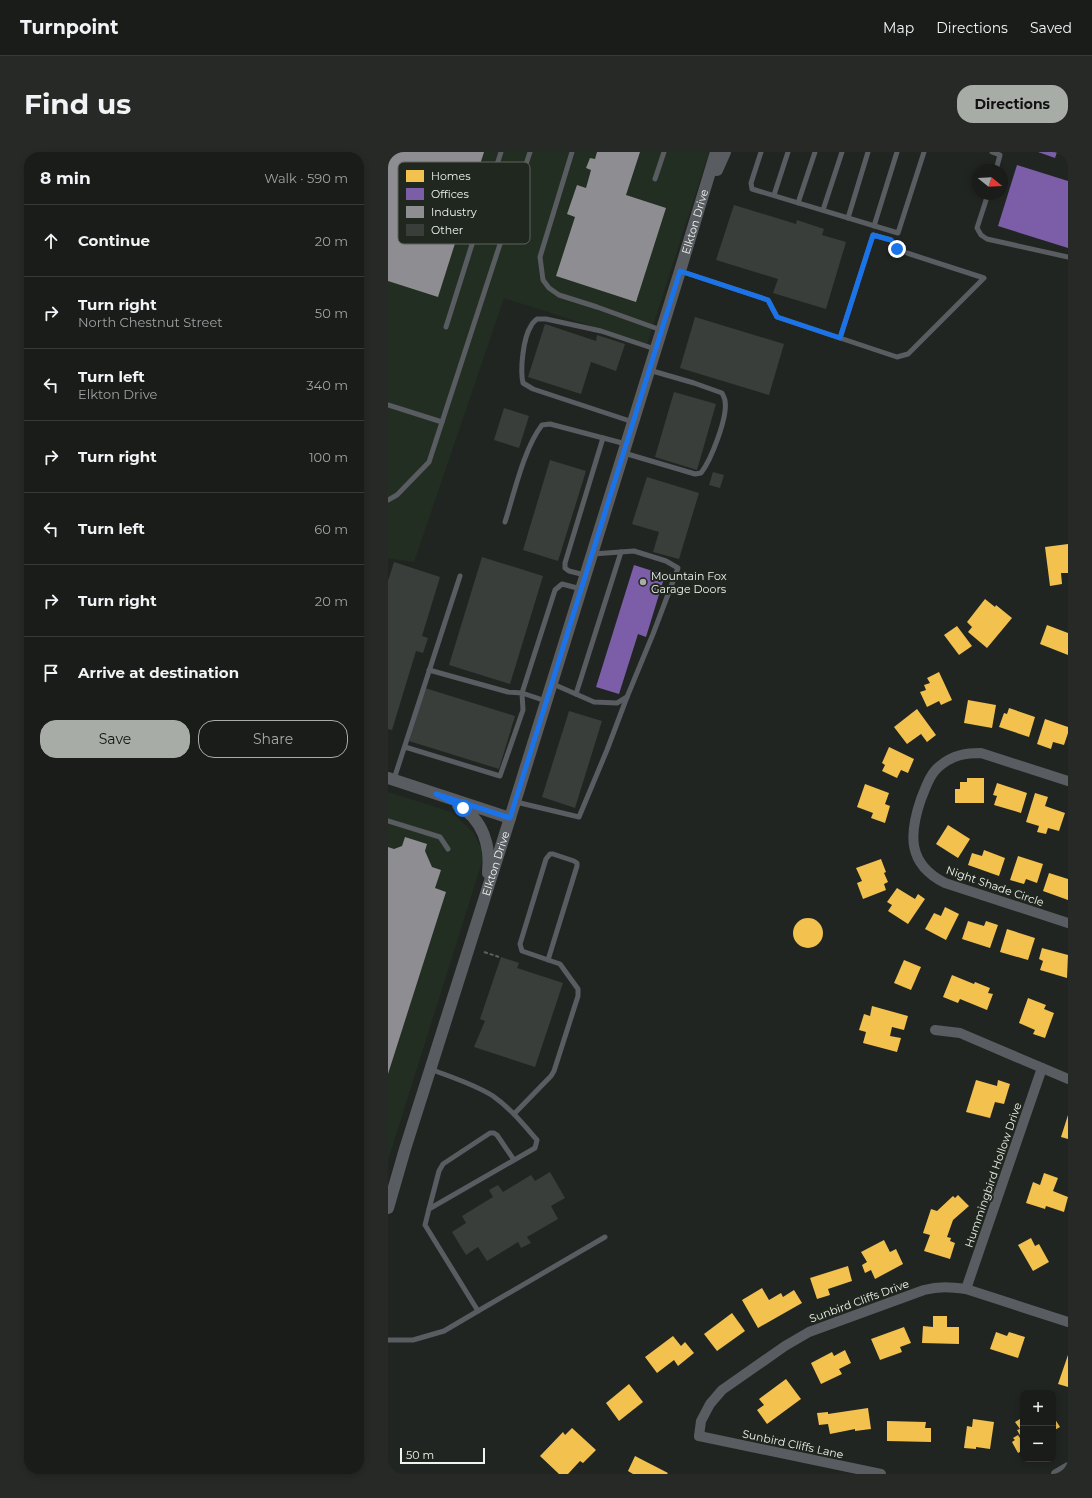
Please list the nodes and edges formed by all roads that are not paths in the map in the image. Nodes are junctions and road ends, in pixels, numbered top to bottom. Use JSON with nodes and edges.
{"nodes":[{"id":1,"x":501,"y":152,"type":"edge"},
{"id":2,"x":530,"y":152,"type":"edge"},
{"id":3,"x":572,"y":152,"type":"edge"},
{"id":4,"x":664,"y":152,"type":"edge"},
{"id":5,"x":716,"y":152,"type":"edge"},
{"id":6,"x":725,"y":152,"type":"edge"},
{"id":7,"x":761,"y":152,"type":"edge"},
{"id":8,"x":788,"y":152,"type":"edge"},
{"id":9,"x":815,"y":152,"type":"edge"},
{"id":10,"x":842,"y":152,"type":"edge"},
{"id":11,"x":868,"y":152,"type":"edge"},
{"id":12,"x":897,"y":152,"type":"edge"},
{"id":13,"x":924,"y":152,"type":"edge"},
{"id":14,"x":992,"y":152,"type":"edge"},
{"id":15,"x":498,"y":162,"type":"edge"},
{"id":16,"x":527,"y":162,"type":"edge"},
{"id":17,"x":998,"y":164,"type":"edge"},
{"id":18,"x":655,"y":179,"type":"dead end"},
{"id":19,"x":774,"y":195,"type":"junction"},
{"id":20,"x":986,"y":200,"type":"edge"},
{"id":21,"x":798,"y":203,"type":"junction"},
{"id":22,"x":823,"y":210,"type":"junction"},
{"id":23,"x":697,"y":217,"type":"junction"},
{"id":24,"x":848,"y":218,"type":"junction"},
{"id":25,"x":874,"y":226,"type":"junction"},
{"id":26,"x":472,"y":244,"type":"edge"},
{"id":27,"x":500,"y":244,"type":"edge"},
{"id":28,"x":1068,"y":257,"type":"edge"},
{"id":29,"x":680,"y":271,"type":"junction"},
{"id":30,"x":446,"y":327,"type":"dead end"},
{"id":31,"x":662,"y":330,"type":"junction"},
{"id":32,"x":840,"y":338,"type":"junction"},
{"id":33,"x":656,"y":349,"type":"junction"},
{"id":34,"x":649,"y":370,"type":"junction"},
{"id":35,"x":388,"y":405,"type":"edge"},
{"id":36,"x":442,"y":422,"type":"junction"},
{"id":37,"x":633,"y":422,"type":"junction"},
{"id":38,"x":603,"y":438,"type":"junction"},
{"id":39,"x":625,"y":448,"type":"junction"},
{"id":40,"x":388,"y":500,"type":"edge"},
{"id":41,"x":505,"y":522,"type":"dead end"},
{"id":42,"x":621,"y":552,"type":"junction"},
{"id":43,"x":592,"y":554,"type":"junction"},
{"id":44,"x":585,"y":575,"type":"junction"},
{"id":45,"x":460,"y":576,"type":"dead end"},
{"id":46,"x":581,"y":589,"type":"junction"},
{"id":47,"x":429,"y":670,"type":"junction"},
{"id":48,"x":552,"y":684,"type":"junction"},
{"id":49,"x":522,"y":694,"type":"junction"},
{"id":50,"x":576,"y":694,"type":"junction"},
{"id":51,"x":627,"y":697,"type":"junction"},
{"id":52,"x":546,"y":701,"type":"junction"},
{"id":53,"x":405,"y":747,"type":"junction"},
{"id":54,"x":391,"y":779,"type":"edge"},
{"id":55,"x":1068,"y":781,"type":"edge"},
{"id":56,"x":436,"y":794,"type":"junction"},
{"id":57,"x":515,"y":802,"type":"junction"},
{"id":58,"x":510,"y":818,"type":"junction"},
{"id":59,"x":388,"y":821,"type":"edge"},
{"id":60,"x":448,"y":849,"type":"dead end"},
{"id":61,"x":486,"y":894,"type":"junction"},
{"id":62,"x":1068,"y":923,"type":"edge"},
{"id":63,"x":548,"y":960,"type":"junction"},
{"id":64,"x":935,"y":1030,"type":"dead end"},
{"id":65,"x":1042,"y":1068,"type":"junction"},
{"id":66,"x":430,"y":1069,"type":"junction"},
{"id":67,"x":1068,"y":1079,"type":"edge"},
{"id":68,"x":514,"y":1114,"type":"junction"},
{"id":69,"x":514,"y":1160,"type":"junction"},
{"id":70,"x":388,"y":1204,"type":"edge"},
{"id":71,"x":429,"y":1209,"type":"junction"},
{"id":72,"x":605,"y":1237,"type":"dead end"},
{"id":73,"x":966,"y":1289,"type":"junction"},
{"id":74,"x":478,"y":1311,"type":"junction"},
{"id":75,"x":1068,"y":1322,"type":"edge"},
{"id":76,"x":388,"y":1340,"type":"edge"},
{"id":77,"x":699,"y":1436,"type":"joint"},
{"id":78,"x":1068,"y":1467,"type":"edge"},
{"id":79,"x":881,"y":1474,"type":"edge"},
{"id":80,"x":1056,"y":1474,"type":"edge"}],
"edges":[{"from":1,"to":15,"type":"lane"},
{"from":2,"to":16,"type":"lane"},
{"from":3,"to":31,"type":"lane"},
{"from":4,"to":18,"type":"lane"},
{"from":5,"to":23,"type":"street","name":"Elkton Drive"},
{"from":6,"to":23,"type":"street"},
{"from":7,"to":19,"type":"lane"},
{"from":8,"to":19,"type":"lane"},
{"from":9,"to":21,"type":"lane"},
{"from":10,"to":22,"type":"lane"},
{"from":11,"to":24,"type":"lane"},
{"from":12,"to":25,"type":"lane"},
{"from":13,"to":25,"type":"lane"},
{"from":14,"to":17,"type":"lane"},
{"from":19,"to":21,"type":"lane"},
{"from":20,"to":28,"type":"lane"},
{"from":21,"to":22,"type":"lane"},
{"from":22,"to":24,"type":"lane"},
{"from":23,"to":29,"type":"street","name":"Elkton Drive"},
{"from":24,"to":25,"type":"lane"},
{"from":26,"to":30,"type":"lane"},
{"from":27,"to":36,"type":"lane"},
{"from":29,"to":31,"type":"street","name":"Elkton Drive"},
{"from":29,"to":32,"type":"lane"},
{"from":31,"to":33,"type":"street","name":"Elkton Drive"},
{"from":32,"to":32,"type":"lane"},
{"from":33,"to":34,"type":"street","name":"Elkton Drive"},
{"from":33,"to":37,"type":"lane"},
{"from":34,"to":37,"type":"street","name":"Elkton Drive"},
{"from":34,"to":39,"type":"lane"},
{"from":35,"to":36,"type":"lane"},
{"from":36,"to":40,"type":"lane"},
{"from":37,"to":39,"type":"street","name":"Elkton Drive"},
{"from":38,"to":39,"type":"lane"},
{"from":38,"to":41,"type":"lane"},
{"from":38,"to":44,"type":"lane"},
{"from":39,"to":43,"type":"street","name":"Elkton Drive"},
{"from":42,"to":43,"type":"lane"},
{"from":42,"to":50,"type":"lane"},
{"from":42,"to":51,"type":"lane"},
{"from":43,"to":44,"type":"street","name":"Elkton Drive"},
{"from":44,"to":46,"type":"street","name":"Elkton Drive"},
{"from":45,"to":47,"type":"lane"},
{"from":46,"to":48,"type":"street","name":"Elkton Drive"},
{"from":46,"to":49,"type":"lane"},
{"from":47,"to":49,"type":"lane"},
{"from":47,"to":53,"type":"lane"},
{"from":48,"to":50,"type":"lane"},
{"from":48,"to":52,"type":"street","name":"Elkton Drive"},
{"from":49,"to":52,"type":"lane"},
{"from":49,"to":53,"type":"lane"},
{"from":50,"to":51,"type":"lane"},
{"from":51,"to":57,"type":"lane"},
{"from":52,"to":57,"type":"street","name":"Elkton Drive"},
{"from":53,"to":54,"type":"lane"},
{"from":54,"to":56,"type":"street"},
{"from":55,"to":62,"type":"street","name":"Night Shade Circle"},
{"from":56,"to":58,"type":"street"},
{"from":56,"to":61,"type":"street"},
{"from":57,"to":58,"type":"street","name":"Elkton Drive"},
{"from":58,"to":61,"type":"street","name":"Elkton Drive"},
{"from":59,"to":60,"type":"lane"},
{"from":61,"to":66,"type":"street","name":"Elkton Drive"},
{"from":63,"to":63,"type":"lane"},
{"from":63,"to":68,"type":"lane"},
{"from":64,"to":65,"type":"street"},
{"from":65,"to":67,"type":"street"},
{"from":65,"to":73,"type":"street","name":"Hummingbird Hollow Drive"},
{"from":66,"to":68,"type":"lane"},
{"from":66,"to":70,"type":"street","name":"Elkton Drive"},
{"from":68,"to":69,"type":"lane"},
{"from":69,"to":71,"type":"lane"},
{"from":69,"to":71,"type":"lane"},
{"from":71,"to":74,"type":"lane"},
{"from":72,"to":74,"type":"lane"},
{"from":73,"to":75,"type":"street","name":"Sunbird Cliffs Drive"},
{"from":73,"to":77,"type":"street","name":"Sunbird Cliffs Drive"},
{"from":74,"to":76,"type":"lane"},
{"from":77,"to":79,"type":"street","name":"Sunbird Cliffs Lane"},
{"from":78,"to":80,"type":"street"}]}
